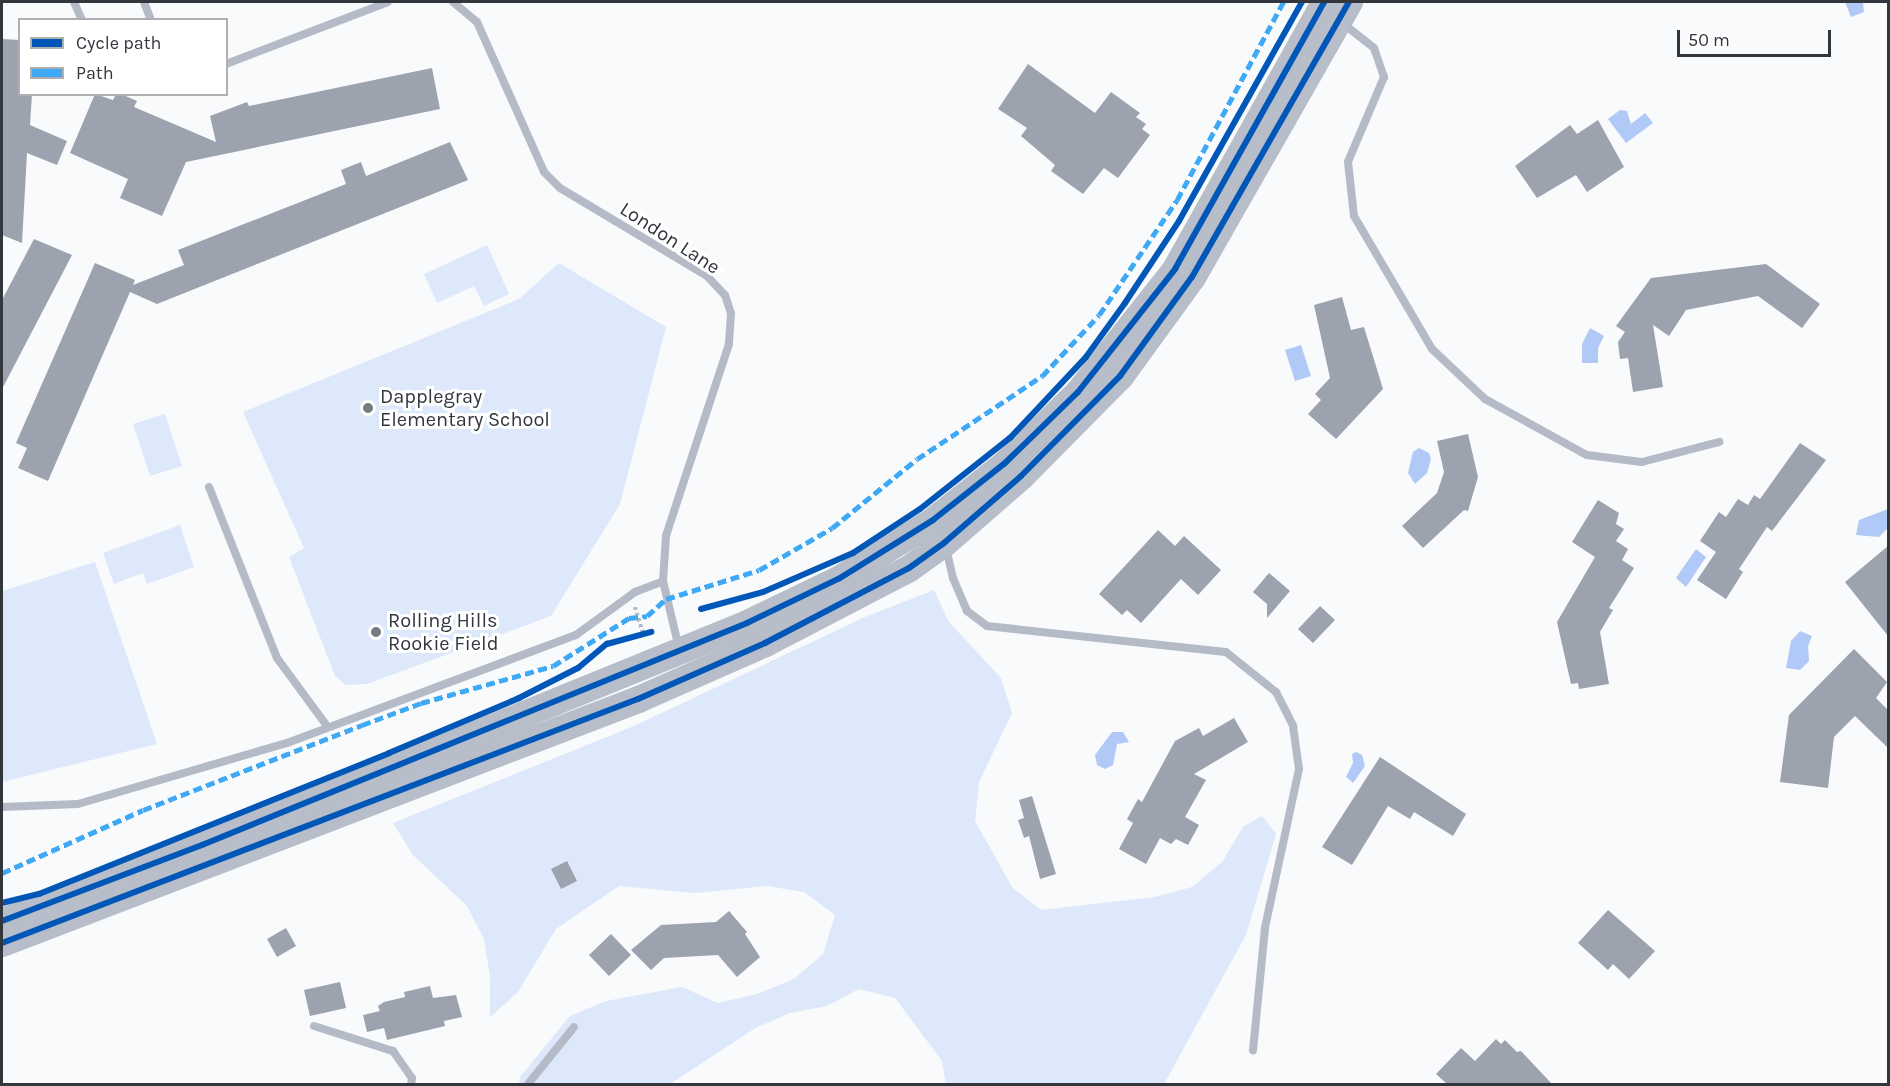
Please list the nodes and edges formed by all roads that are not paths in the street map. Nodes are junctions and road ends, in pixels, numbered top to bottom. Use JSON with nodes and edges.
{"nodes":[{"id":1,"x":74,"y":2,"type":"edge"},
{"id":2,"x":144,"y":2,"type":"edge"},
{"id":3,"x":388,"y":2,"type":"edge"},
{"id":4,"x":453,"y":2,"type":"edge"},
{"id":5,"x":1333,"y":8,"type":"edge"},
{"id":6,"x":81,"y":18,"type":"edge"},
{"id":7,"x":150,"y":18,"type":"edge"},
{"id":8,"x":228,"y":63,"type":"edge"},
{"id":9,"x":1719,"y":442,"type":"dead end"},
{"id":10,"x":209,"y":488,"type":"dead end"},
{"id":11,"x":939,"y":531,"type":"junction"},
{"id":12,"x":663,"y":581,"type":"junction"},
{"id":13,"x":765,"y":643,"type":"junction"},
{"id":14,"x":680,"y":651,"type":"junction"},
{"id":15,"x":327,"y":726,"type":"junction"},
{"id":16,"x":510,"y":746,"type":"junction"},
{"id":17,"x":2,"y":807,"type":"edge"},
{"id":18,"x":2,"y":921,"type":"edge"},
{"id":19,"x":2,"y":943,"type":"edge"},
{"id":20,"x":314,"y":1026,"type":"dead end"},
{"id":21,"x":574,"y":1027,"type":"dead end"},
{"id":22,"x":1253,"y":1050,"type":"dead end"},
{"id":23,"x":411,"y":1084,"type":"edge"},
{"id":24,"x":528,"y":1084,"type":"edge"}],
"edges":[{"from":1,"to":6,"type":"lane"},
{"from":2,"to":7,"type":"lane"},
{"from":3,"to":8,"type":"lane"},
{"from":4,"to":12,"type":"lane","name":"London Lane"},
{"from":5,"to":9,"type":"lane"},
{"from":5,"to":11,"type":"main road"},
{"from":10,"to":15,"type":"lane"},
{"from":11,"to":13,"type":"main road"},
{"from":11,"to":14,"type":"main road"},
{"from":11,"to":22,"type":"lane"},
{"from":12,"to":14,"type":"lane","name":"London Lane"},
{"from":12,"to":15,"type":"lane"},
{"from":13,"to":14,"type":"main road"},
{"from":13,"to":16,"type":"main road"},
{"from":14,"to":16,"type":"main road"},
{"from":14,"to":18,"type":"main road"},
{"from":15,"to":17,"type":"lane"},
{"from":16,"to":19,"type":"main road"},
{"from":20,"to":23,"type":"lane"},
{"from":21,"to":24,"type":"lane"}]}
